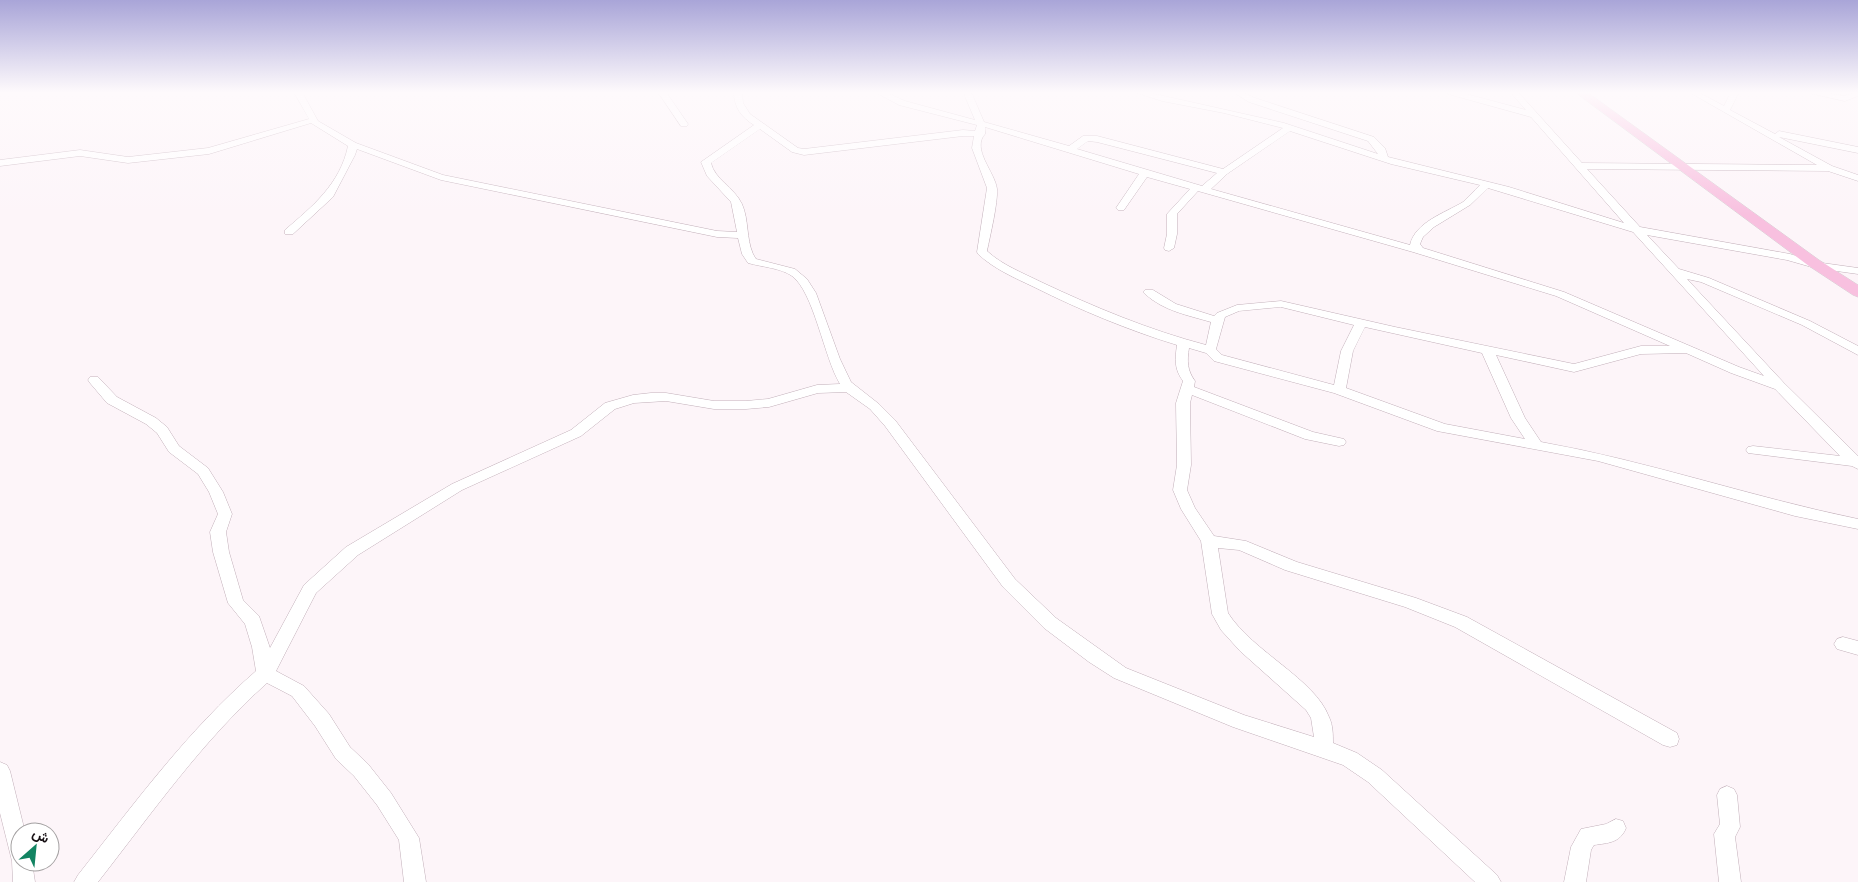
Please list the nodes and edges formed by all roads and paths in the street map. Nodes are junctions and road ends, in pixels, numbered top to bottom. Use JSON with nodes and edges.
{"nodes":[{"id":1,"x":269,"y":133,"type":"edge"},
{"id":2,"x":331,"y":133,"type":"edge"},
{"id":3,"x":748,"y":133,"type":"edge"},
{"id":4,"x":771,"y":133,"type":"edge"},
{"id":5,"x":955,"y":133,"type":"edge"},
{"id":6,"x":980,"y":133,"type":"edge"},
{"id":7,"x":999,"y":133,"type":"edge"},
{"id":8,"x":1281,"y":133,"type":"edge"},
{"id":9,"x":1305,"y":133,"type":"edge"},
{"id":10,"x":1350,"y":133,"type":"edge"},
{"id":11,"x":1550,"y":133,"type":"edge"},
{"id":12,"x":1640,"y":133,"type":"edge"},
{"id":13,"x":1771,"y":134,"type":"joint"},
{"id":14,"x":353,"y":145,"type":"junction"},
{"id":15,"x":1070,"y":150,"type":"junction"},
{"id":16,"x":1858,"y":150,"type":"edge"},
{"id":17,"x":1384,"y":159,"type":"junction"},
{"id":18,"x":0,"y":163,"type":"edge"},
{"id":19,"x":1578,"y":166,"type":"junction"},
{"id":20,"x":1685,"y":166,"type":"junction"},
{"id":21,"x":1829,"y":168,"type":"junction"},
{"id":22,"x":1224,"y":172,"type":"junction"},
{"id":23,"x":1145,"y":173,"type":"junction"},
{"id":24,"x":1858,"y":178,"type":"edge"},
{"id":25,"x":1486,"y":184,"type":"junction"},
{"id":26,"x":1201,"y":188,"type":"junction"},
{"id":27,"x":1121,"y":208,"type":"dead end"},
{"id":28,"x":1638,"y":230,"type":"junction"},
{"id":29,"x":289,"y":232,"type":"dead end"},
{"id":30,"x":742,"y":235,"type":"junction"},
{"id":31,"x":1169,"y":248,"type":"dead end"},
{"id":32,"x":1417,"y":250,"type":"junction"},
{"id":33,"x":1823,"y":266,"type":"junction"},
{"id":34,"x":1858,"y":271,"type":"edge"},
{"id":35,"x":1676,"y":272,"type":"junction"},
{"id":36,"x":1858,"y":285,"type":"edge"},
{"id":37,"x":1149,"y":292,"type":"dead end"},
{"id":38,"x":1858,"y":292,"type":"edge"},
{"id":39,"x":1217,"y":320,"type":"junction"},
{"id":40,"x":1361,"y":323,"type":"junction"},
{"id":41,"x":1183,"y":343,"type":"junction"},
{"id":42,"x":1210,"y":350,"type":"junction"},
{"id":43,"x":1487,"y":350,"type":"junction"},
{"id":44,"x":1692,"y":350,"type":"junction"},
{"id":45,"x":1858,"y":351,"type":"edge"},
{"id":46,"x":94,"y":380,"type":"dead end"},
{"id":47,"x":1780,"y":386,"type":"junction"},
{"id":48,"x":850,"y":388,"type":"junction"},
{"id":49,"x":1186,"y":388,"type":"junction"},
{"id":50,"x":1339,"y":390,"type":"junction"},
{"id":51,"x":1339,"y":442,"type":"dead end"},
{"id":52,"x":1536,"y":445,"type":"junction"},
{"id":53,"x":1753,"y":450,"type":"dead end"},
{"id":54,"x":1854,"y":458,"type":"edge"},
{"id":55,"x":1858,"y":524,"type":"edge"},
{"id":56,"x":1209,"y":541,"type":"junction"},
{"id":57,"x":265,"y":674,"type":"junction"},
{"id":58,"x":1670,"y":739,"type":"dead end"},
{"id":59,"x":1324,"y":748,"type":"junction"},
{"id":60,"x":0,"y":771,"type":"edge"},
{"id":61,"x":1727,"y":795,"type":"dead end"},
{"id":62,"x":12,"y":822,"type":"edge"},
{"id":63,"x":1616,"y":828,"type":"dead end"},
{"id":64,"x":85,"y":882,"type":"edge"},
{"id":65,"x":415,"y":882,"type":"edge"},
{"id":66,"x":1490,"y":882,"type":"edge"},
{"id":67,"x":1575,"y":882,"type":"edge"},
{"id":68,"x":1730,"y":882,"type":"edge"}],
"edges":[{"from":1,"to":18,"type":"street"},
{"from":2,"to":14,"type":"street"},
{"from":3,"to":30,"type":"street"},
{"from":4,"to":5,"type":"street"},
{"from":6,"to":41,"type":"street"},
{"from":7,"to":15,"type":"street"},
{"from":8,"to":22,"type":"street"},
{"from":9,"to":17,"type":"street"},
{"from":10,"to":17,"type":"street"},
{"from":11,"to":19,"type":"street"},
{"from":12,"to":20,"type":"main road"},
{"from":13,"to":16,"type":"street"},
{"from":13,"to":21,"type":"street"},
{"from":14,"to":29,"type":"street"},
{"from":14,"to":30,"type":"street"},
{"from":15,"to":22,"type":"street"},
{"from":15,"to":23,"type":"street"},
{"from":17,"to":25,"type":"street"},
{"from":19,"to":20,"type":"street"},
{"from":19,"to":28,"type":"street"},
{"from":20,"to":21,"type":"street"},
{"from":20,"to":33,"type":"main road"},
{"from":21,"to":24,"type":"street"},
{"from":22,"to":26,"type":"street"},
{"from":23,"to":26,"type":"street"},
{"from":23,"to":27,"type":"street"},
{"from":25,"to":28,"type":"street"},
{"from":25,"to":32,"type":"street"},
{"from":26,"to":31,"type":"street"},
{"from":26,"to":32,"type":"street"},
{"from":28,"to":33,"type":"street"},
{"from":28,"to":35,"type":"street"},
{"from":30,"to":48,"type":"street"},
{"from":32,"to":44,"type":"street"},
{"from":33,"to":34,"type":"street"},
{"from":33,"to":36,"type":"main road"},
{"from":33,"to":38,"type":"main road"},
{"from":35,"to":45,"type":"street"},
{"from":35,"to":47,"type":"street"},
{"from":37,"to":39,"type":"street"},
{"from":39,"to":40,"type":"street"},
{"from":39,"to":42,"type":"street"},
{"from":40,"to":43,"type":"street"},
{"from":40,"to":50,"type":"street"},
{"from":41,"to":42,"type":"street"},
{"from":41,"to":49,"type":"street"},
{"from":42,"to":50,"type":"street"},
{"from":43,"to":44,"type":"street"},
{"from":43,"to":52,"type":"street"},
{"from":44,"to":47,"type":"street"},
{"from":46,"to":57,"type":"street"},
{"from":47,"to":54,"type":"street"},
{"from":48,"to":57,"type":"street"},
{"from":48,"to":59,"type":"street"},
{"from":49,"to":51,"type":"street"},
{"from":49,"to":56,"type":"street"},
{"from":50,"to":52,"type":"street"},
{"from":52,"to":55,"type":"street"},
{"from":53,"to":54,"type":"street"},
{"from":56,"to":58,"type":"street"},
{"from":56,"to":59,"type":"street"},
{"from":57,"to":64,"type":"street"},
{"from":57,"to":65,"type":"street"},
{"from":59,"to":66,"type":"street"},
{"from":60,"to":62,"type":"street"},
{"from":61,"to":68,"type":"street"},
{"from":63,"to":67,"type":"street"}]}
